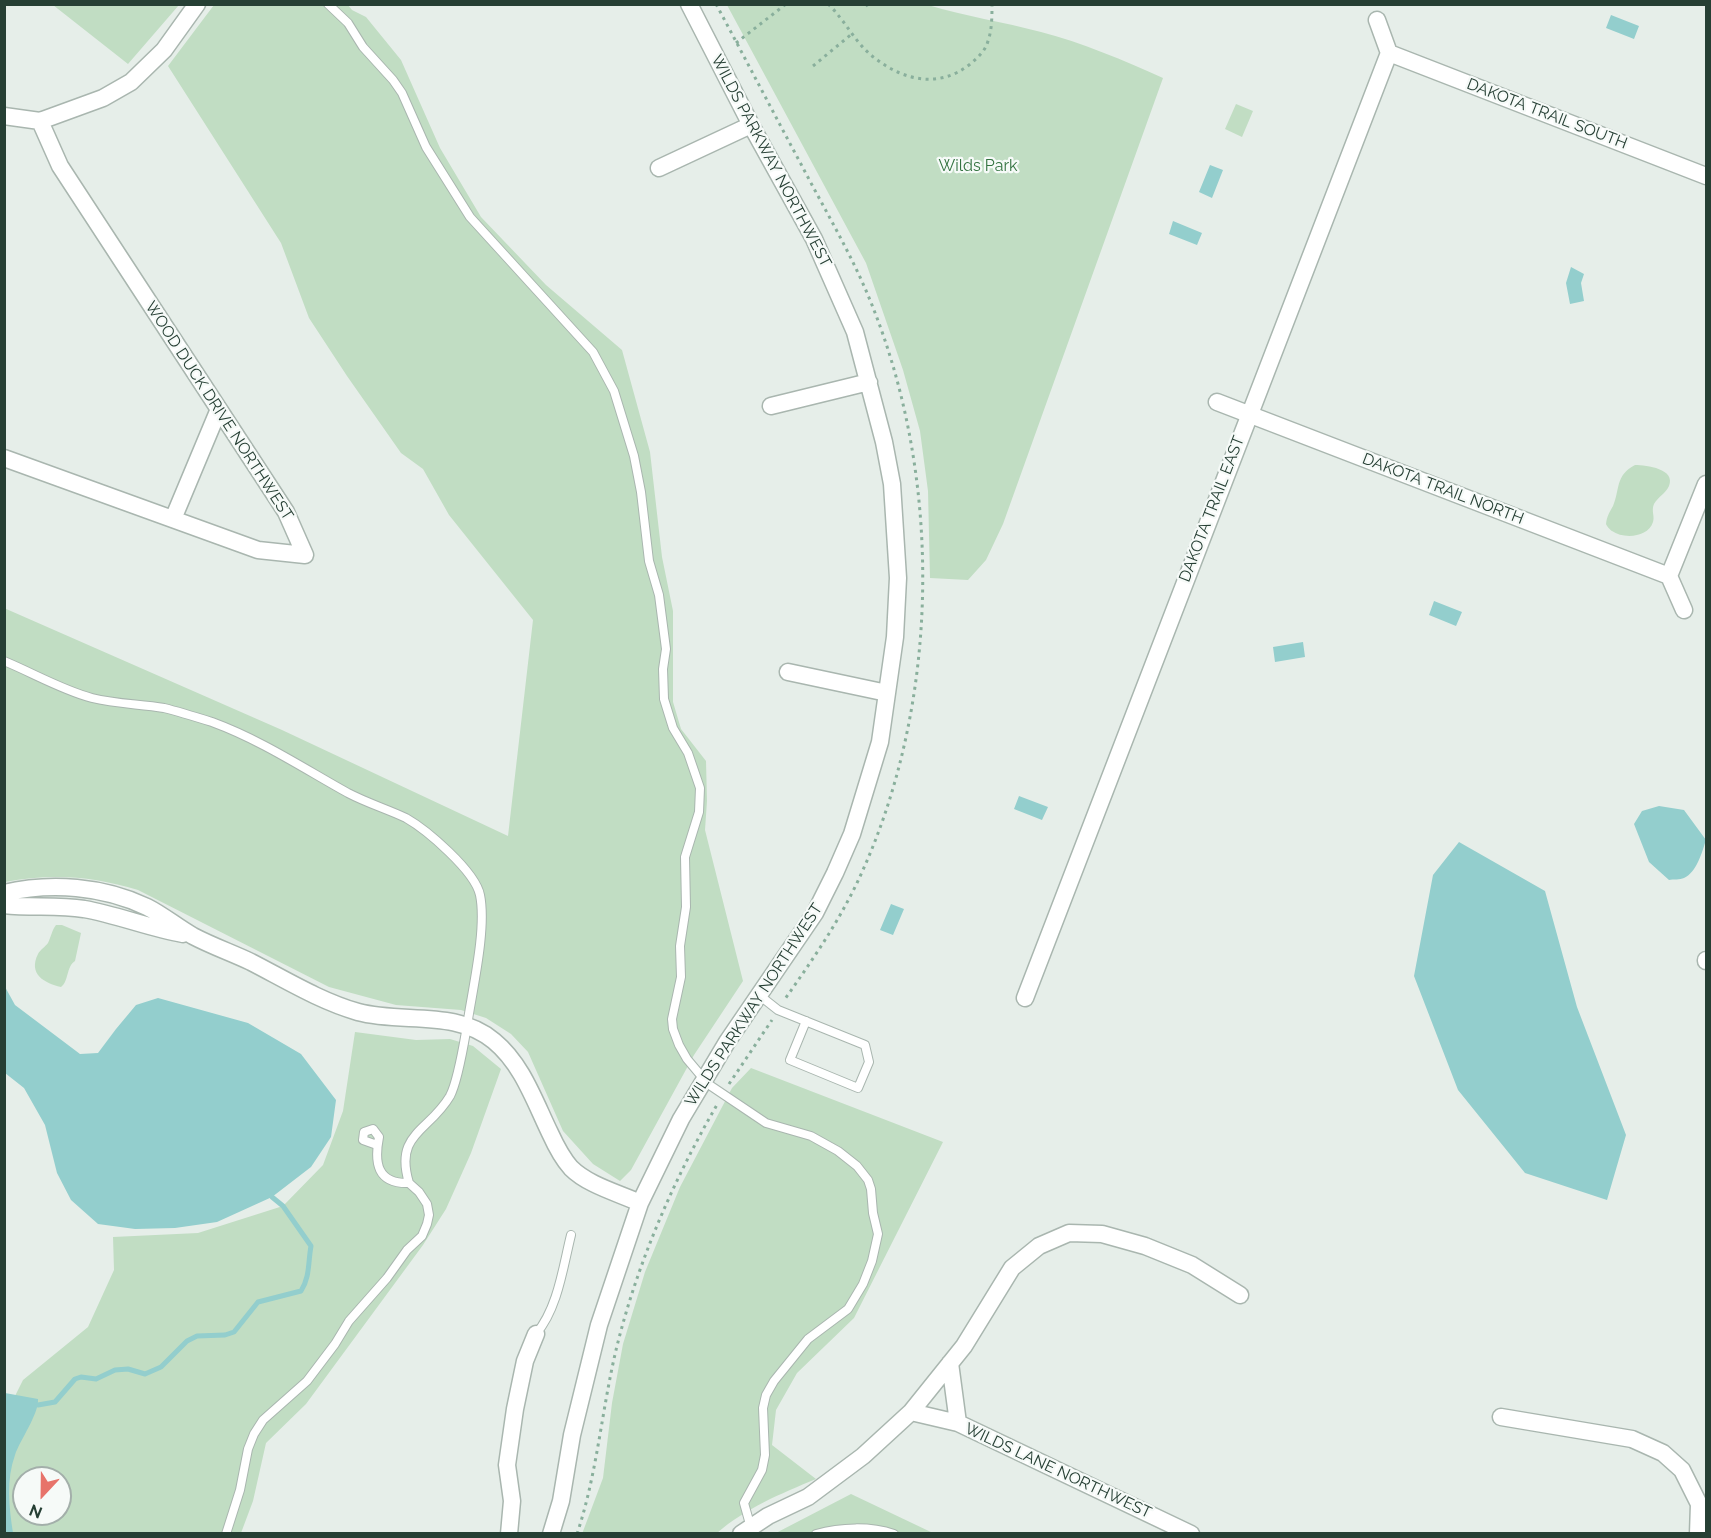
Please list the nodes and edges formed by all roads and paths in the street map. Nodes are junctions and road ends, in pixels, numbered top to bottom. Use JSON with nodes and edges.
{"nodes":[{"id":1,"x":197,"y":4,"type":"edge"},
{"id":2,"x":328,"y":4,"type":"edge"},
{"id":3,"x":689,"y":4,"type":"edge"},
{"id":4,"x":716,"y":4,"type":"edge"},
{"id":5,"x":786,"y":4,"type":"edge"},
{"id":6,"x":828,"y":4,"type":"edge"},
{"id":7,"x":992,"y":4,"type":"edge"},
{"id":8,"x":1377,"y":20,"type":"dead end"},
{"id":9,"x":853,"y":33,"type":"junction"},
{"id":10,"x":736,"y":43,"type":"junction"},
{"id":11,"x":1389,"y":53,"type":"junction"},
{"id":12,"x":813,"y":66,"type":"dead end"},
{"id":13,"x":4,"y":116,"type":"edge"},
{"id":14,"x":40,"y":121,"type":"junction"},
{"id":15,"x":751,"y":125,"type":"junction"},
{"id":16,"x":659,"y":168,"type":"dead end"},
{"id":17,"x":1707,"y":176,"type":"edge"},
{"id":18,"x":869,"y":382,"type":"junction"},
{"id":19,"x":1217,"y":402,"type":"dead end"},
{"id":20,"x":771,"y":406,"type":"dead end"},
{"id":21,"x":219,"y":409,"type":"junction"},
{"id":22,"x":1248,"y":415,"type":"junction"},
{"id":23,"x":4,"y":458,"type":"edge"},
{"id":24,"x":1707,"y":484,"type":"edge"},
{"id":25,"x":173,"y":519,"type":"junction"},
{"id":26,"x":1669,"y":576,"type":"junction"},
{"id":27,"x":1684,"y":610,"type":"dead end"},
{"id":28,"x":4,"y":662,"type":"edge"},
{"id":29,"x":788,"y":672,"type":"dead end"},
{"id":30,"x":888,"y":693,"type":"junction"},
{"id":31,"x":4,"y":893,"type":"edge"},
{"id":32,"x":4,"y":905,"type":"edge"},
{"id":33,"x":193,"y":936,"type":"junction"},
{"id":34,"x":759,"y":995,"type":"junction"},
{"id":35,"x":1025,"y":998,"type":"dead end"},
{"id":36,"x":778,"y":1010,"type":"junction"},
{"id":37,"x":806,"y":1021,"type":"junction"},
{"id":38,"x":467,"y":1025,"type":"junction"},
{"id":39,"x":705,"y":1080,"type":"junction"},
{"id":40,"x":723,"y":1095,"type":"junction"},
{"id":41,"x":377,"y":1145,"type":"dead end"},
{"id":42,"x":409,"y":1183,"type":"junction"},
{"id":43,"x":640,"y":1203,"type":"junction"},
{"id":44,"x":570,"y":1235,"type":"dead end"},
{"id":45,"x":1240,"y":1295,"type":"dead end"},
{"id":46,"x":537,"y":1334,"type":"joint"},
{"id":47,"x":950,"y":1363,"type":"junction"},
{"id":48,"x":911,"y":1412,"type":"junction"},
{"id":49,"x":1501,"y":1416,"type":"dead end"},
{"id":50,"x":958,"y":1423,"type":"junction"},
{"id":51,"x":748,"y":1531,"type":"edge"},
{"id":52,"x":226,"y":1533,"type":"edge"},
{"id":53,"x":509,"y":1533,"type":"edge"},
{"id":54,"x":551,"y":1533,"type":"edge"},
{"id":55,"x":577,"y":1533,"type":"edge"},
{"id":56,"x":816,"y":1533,"type":"edge"},
{"id":57,"x":894,"y":1533,"type":"edge"},
{"id":58,"x":1191,"y":1533,"type":"edge"},
{"id":59,"x":1698,"y":1533,"type":"edge"}],
"edges":[{"from":1,"to":14,"type":"street"},
{"from":2,"to":39,"type":"lane"},
{"from":3,"to":15,"type":"street","name":"WILDS PARKWAY NORTHWEST"},
{"from":4,"to":10,"type":"path"},
{"from":5,"to":10,"type":"path"},
{"from":6,"to":9,"type":"path"},
{"from":7,"to":9,"type":"path"},
{"from":8,"to":11,"type":"street"},
{"from":9,"to":12,"type":"path"},
{"from":10,"to":36,"type":"path"},
{"from":11,"to":17,"type":"street","name":"DAKOTA TRAIL SOUTH"},
{"from":11,"to":22,"type":"street","name":"DAKOTA TRAIL EAST"},
{"from":13,"to":14,"type":"street"},
{"from":14,"to":21,"type":"street","name":"WOOD DUCK DRIVE NORTHWEST"},
{"from":15,"to":16,"type":"street"},
{"from":15,"to":18,"type":"street","name":"WILDS PARKWAY NORTHWEST"},
{"from":18,"to":20,"type":"street"},
{"from":18,"to":30,"type":"street","name":"WILDS PARKWAY NORTHWEST"},
{"from":19,"to":22,"type":"street","name":"DAKOTA TRAIL NORTH"},
{"from":21,"to":25,"type":"street"},
{"from":21,"to":25,"type":"street","name":"WOOD DUCK DRIVE NORTHWEST"},
{"from":22,"to":26,"type":"street","name":"DAKOTA TRAIL NORTH"},
{"from":22,"to":35,"type":"street","name":"DAKOTA TRAIL EAST"},
{"from":23,"to":25,"type":"street","name":"WOOD DUCK DRIVE NORTHWEST"},
{"from":24,"to":26,"type":"street"},
{"from":26,"to":27,"type":"street"},
{"from":28,"to":38,"type":"lane"},
{"from":29,"to":30,"type":"street"},
{"from":30,"to":34,"type":"street","name":"WILDS PARKWAY NORTHWEST"},
{"from":31,"to":33,"type":"street"},
{"from":32,"to":33,"type":"street"},
{"from":33,"to":38,"type":"street"},
{"from":34,"to":36,"type":"lane"},
{"from":34,"to":39,"type":"street","name":"WILDS PARKWAY NORTHWEST"},
{"from":36,"to":37,"type":"lane"},
{"from":36,"to":40,"type":"path"},
{"from":37,"to":37,"type":"lane"},
{"from":38,"to":42,"type":"lane"},
{"from":38,"to":43,"type":"street"},
{"from":39,"to":40,"type":"lane"},
{"from":39,"to":43,"type":"street","name":"WILDS PARKWAY NORTHWEST"},
{"from":40,"to":51,"type":"lane"},
{"from":40,"to":55,"type":"path"},
{"from":41,"to":42,"type":"lane"},
{"from":42,"to":52,"type":"lane"},
{"from":43,"to":54,"type":"street","name":"WILDS PARKWAY NORTHWEST"},
{"from":44,"to":46,"type":"lane"},
{"from":45,"to":47,"type":"street"},
{"from":46,"to":53,"type":"street"},
{"from":47,"to":48,"type":"street"},
{"from":47,"to":50,"type":"street","name":"WILDS LANE NORTHWEST"},
{"from":48,"to":50,"type":"street","name":"WILDS LANE NORTHWEST"},
{"from":48,"to":51,"type":"street"},
{"from":49,"to":59,"type":"street"},
{"from":50,"to":58,"type":"street","name":"WILDS LANE NORTHWEST"},
{"from":56,"to":57,"type":"lane"}]}
